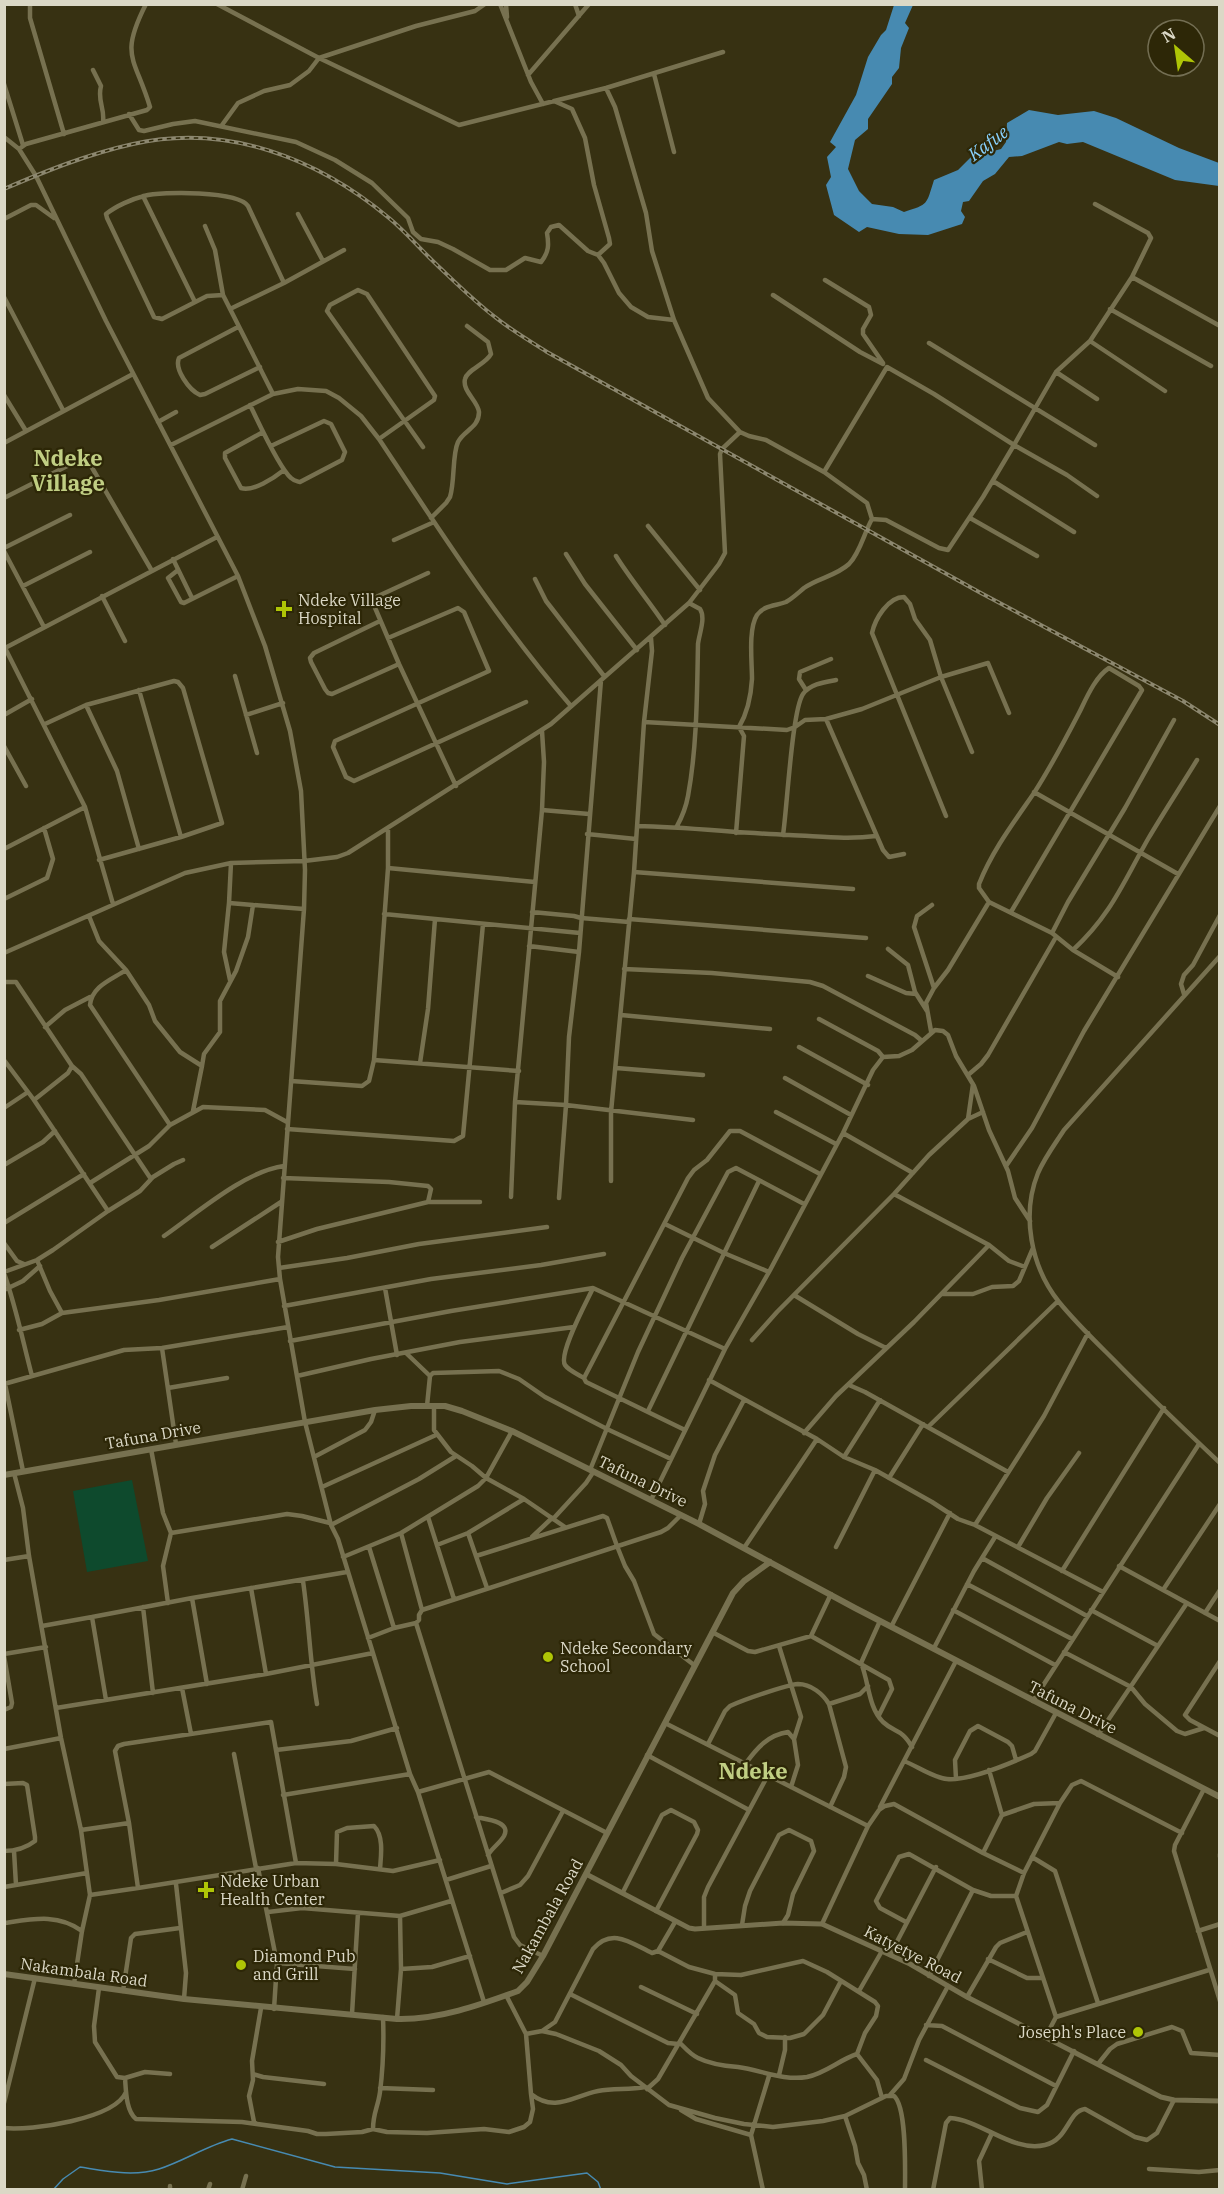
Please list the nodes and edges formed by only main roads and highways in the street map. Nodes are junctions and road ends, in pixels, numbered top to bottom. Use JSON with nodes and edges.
{"nodes":[{"id":1,"x":4,"y":1475,"type":"edge"},
{"id":2,"x":770,"y":1562,"type":"junction"},
{"id":3,"x":1220,"y":1797,"type":"edge"},
{"id":4,"x":4,"y":1974,"type":"edge"}],
"edges":[{"from":1,"to":2,"type":"main road","name":"Tafuna Drive"},
{"from":2,"to":3,"type":"main road","name":"Tafuna Drive"},
{"from":2,"to":4,"type":"main road","name":"Nakambala Road"}]}
